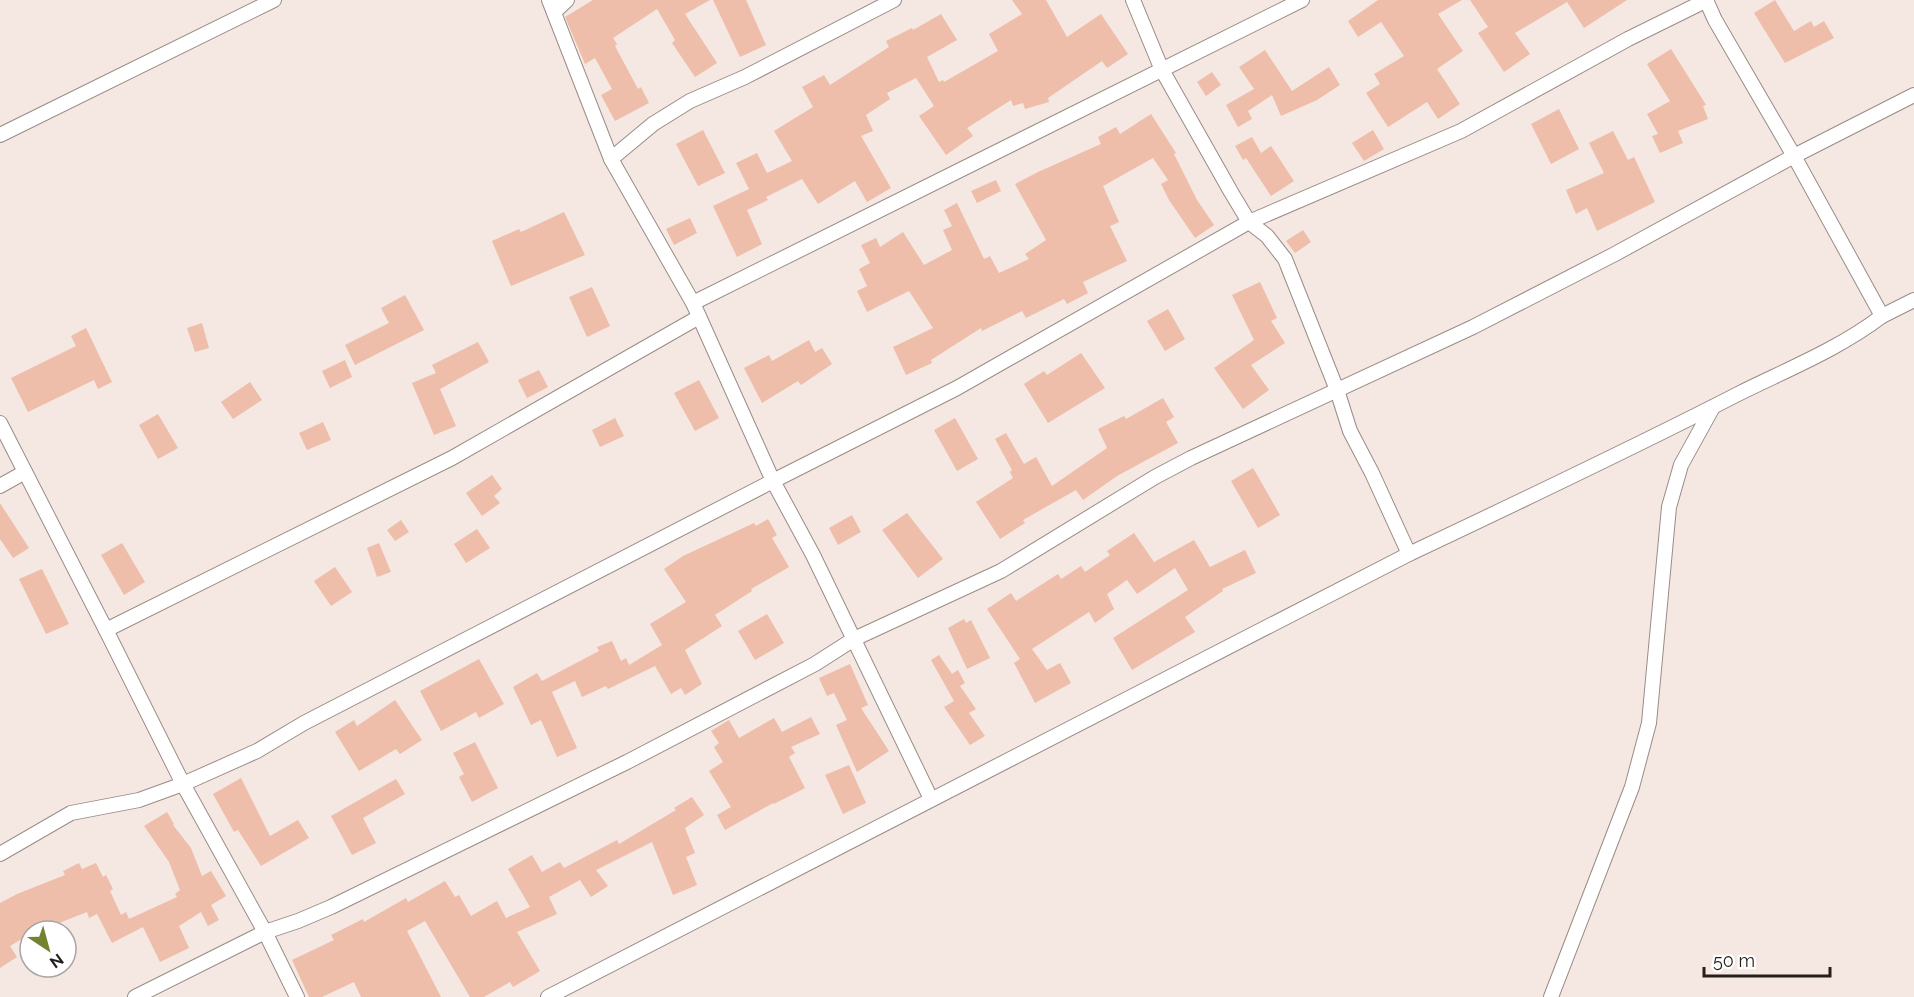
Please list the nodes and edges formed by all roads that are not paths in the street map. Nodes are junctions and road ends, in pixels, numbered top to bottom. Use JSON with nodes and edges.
{"nodes":[{"id":1,"x":274,"y":0,"type":"edge"},
{"id":2,"x":567,"y":0,"type":"edge"},
{"id":3,"x":894,"y":0,"type":"edge"},
{"id":4,"x":1133,"y":0,"type":"edge"},
{"id":5,"x":1302,"y":0,"type":"edge"},
{"id":6,"x":1706,"y":0,"type":"edge"},
{"id":7,"x":551,"y":6,"type":"edge"},
{"id":8,"x":1162,"y":69,"type":"junction"},
{"id":9,"x":1914,"y":94,"type":"edge"},
{"id":10,"x":0,"y":135,"type":"edge"},
{"id":11,"x":1794,"y":156,"type":"junction"},
{"id":12,"x":611,"y":159,"type":"junction"},
{"id":13,"x":1249,"y":222,"type":"junction"},
{"id":14,"x":1914,"y":300,"type":"edge"},
{"id":15,"x":693,"y":303,"type":"junction"},
{"id":16,"x":699,"y":316,"type":"junction"},
{"id":17,"x":1882,"y":316,"type":"junction"},
{"id":18,"x":1337,"y":390,"type":"junction"},
{"id":19,"x":1713,"y":407,"type":"junction"},
{"id":20,"x":0,"y":423,"type":"edge"},
{"id":21,"x":25,"y":472,"type":"junction"},
{"id":22,"x":773,"y":481,"type":"junction"},
{"id":23,"x":0,"y":486,"type":"edge"},
{"id":24,"x":1409,"y":554,"type":"junction"},
{"id":25,"x":106,"y":630,"type":"junction"},
{"id":26,"x":854,"y":639,"type":"junction"},
{"id":27,"x":183,"y":784,"type":"junction"},
{"id":28,"x":931,"y":799,"type":"junction"},
{"id":29,"x":0,"y":854,"type":"edge"},
{"id":30,"x":265,"y":932,"type":"junction"},
{"id":31,"x":135,"y":997,"type":"edge"},
{"id":32,"x":297,"y":997,"type":"edge"},
{"id":33,"x":548,"y":997,"type":"edge"},
{"id":34,"x":1551,"y":997,"type":"edge"}],
"edges":[{"from":1,"to":10,"type":"street"},
{"from":2,"to":7,"type":"street"},
{"from":3,"to":12,"type":"street"},
{"from":4,"to":8,"type":"street"},
{"from":5,"to":8,"type":"street"},
{"from":6,"to":11,"type":"street"},
{"from":6,"to":13,"type":"street"},
{"from":7,"to":12,"type":"street"},
{"from":8,"to":13,"type":"street"},
{"from":8,"to":15,"type":"street"},
{"from":9,"to":11,"type":"street"},
{"from":11,"to":17,"type":"street"},
{"from":11,"to":18,"type":"street"},
{"from":12,"to":15,"type":"street"},
{"from":13,"to":18,"type":"street"},
{"from":13,"to":22,"type":"street"},
{"from":14,"to":17,"type":"street"},
{"from":15,"to":16,"type":"street"},
{"from":16,"to":22,"type":"street"},
{"from":16,"to":25,"type":"street"},
{"from":17,"to":19,"type":"street"},
{"from":18,"to":24,"type":"street"},
{"from":18,"to":26,"type":"street"},
{"from":19,"to":24,"type":"street"},
{"from":19,"to":34,"type":"street"},
{"from":20,"to":21,"type":"street"},
{"from":21,"to":23,"type":"street"},
{"from":21,"to":25,"type":"street"},
{"from":22,"to":26,"type":"street"},
{"from":22,"to":27,"type":"street"},
{"from":24,"to":28,"type":"street"},
{"from":25,"to":27,"type":"street"},
{"from":26,"to":28,"type":"street"},
{"from":26,"to":30,"type":"street"},
{"from":27,"to":29,"type":"street"},
{"from":27,"to":30,"type":"street"},
{"from":28,"to":33,"type":"street"},
{"from":30,"to":31,"type":"street"},
{"from":30,"to":32,"type":"street"}]}
